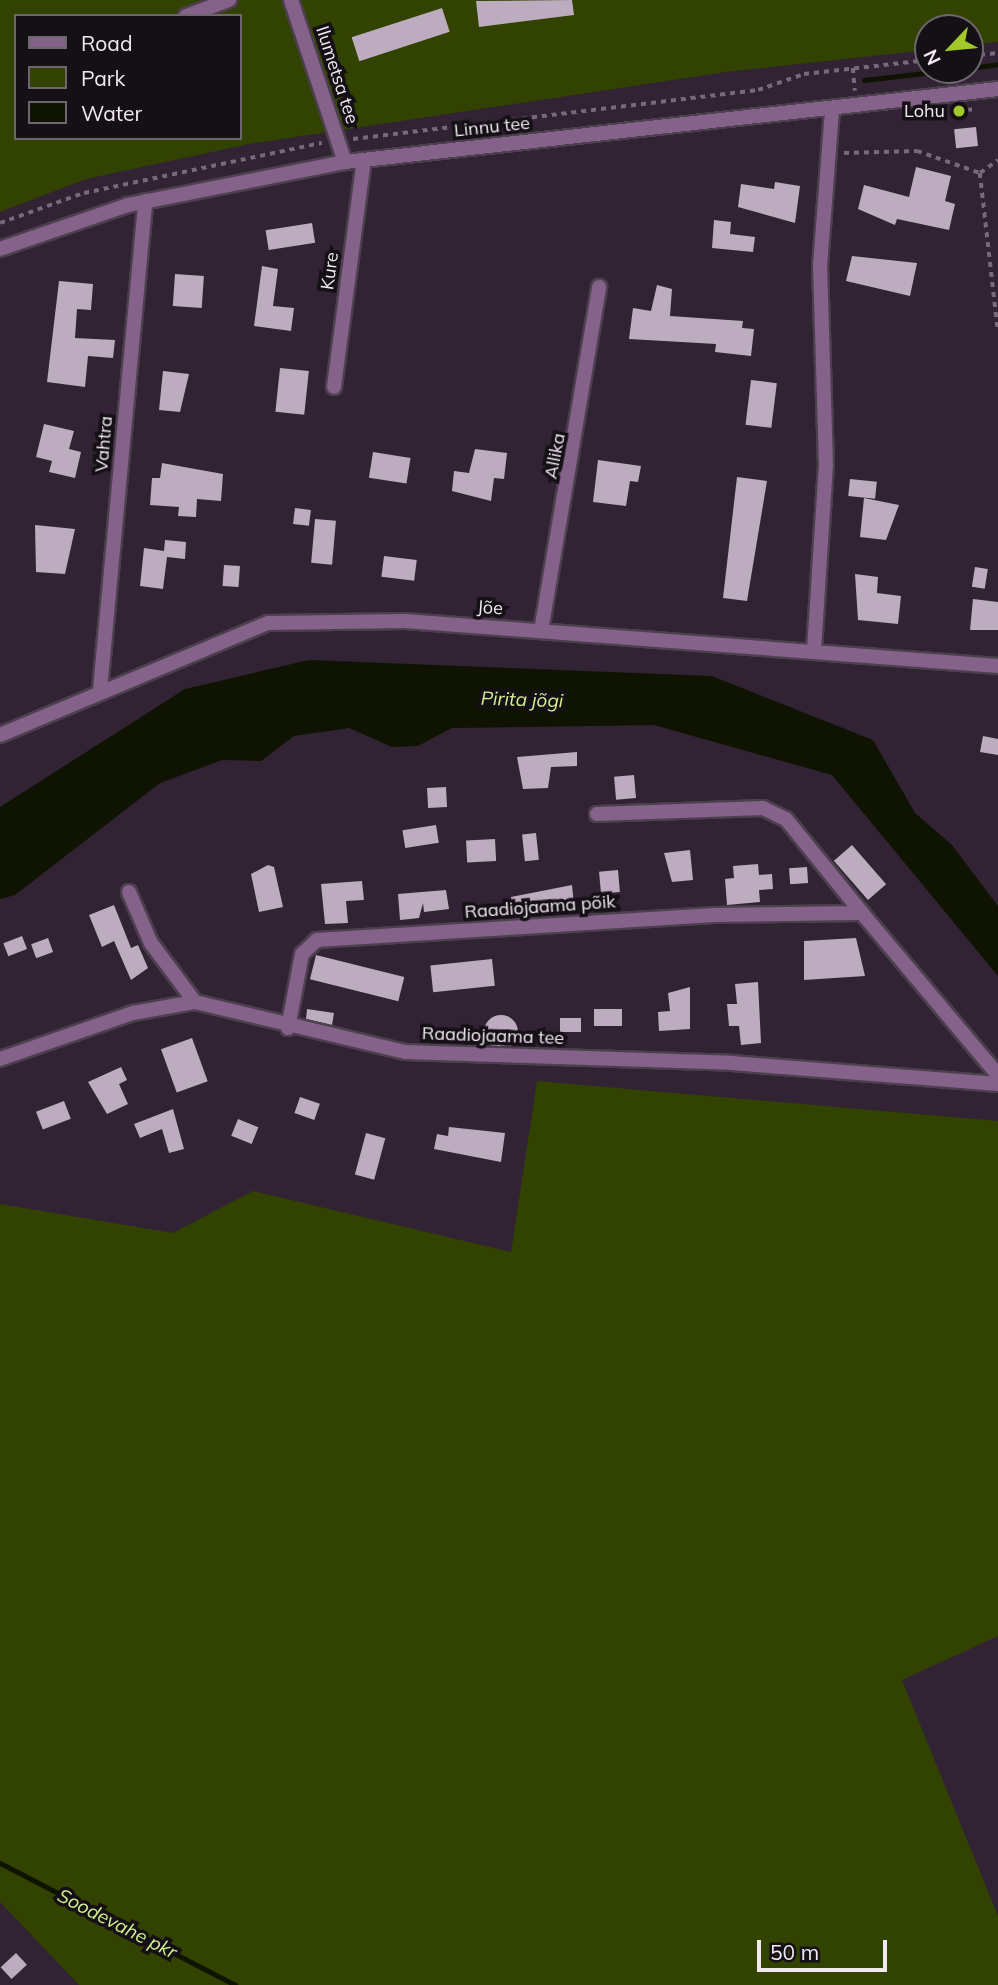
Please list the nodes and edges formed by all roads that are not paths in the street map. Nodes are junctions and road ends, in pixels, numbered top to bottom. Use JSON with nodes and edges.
{"nodes":[{"id":1,"x":229,"y":0,"type":"edge"},
{"id":2,"x":291,"y":0,"type":"edge"},
{"id":3,"x":191,"y":14,"type":"edge"},
{"id":4,"x":998,"y":89,"type":"edge"},
{"id":5,"x":832,"y":109,"type":"junction"},
{"id":6,"x":364,"y":160,"type":"junction"},
{"id":7,"x":345,"y":163,"type":"junction"},
{"id":8,"x":145,"y":201,"type":"junction"},
{"id":9,"x":0,"y":249,"type":"edge"},
{"id":10,"x":599,"y":287,"type":"dead end"},
{"id":11,"x":334,"y":387,"type":"dead end"},
{"id":12,"x":541,"y":631,"type":"junction"},
{"id":13,"x":814,"y":650,"type":"junction"},
{"id":14,"x":998,"y":666,"type":"edge"},
{"id":15,"x":100,"y":690,"type":"junction"},
{"id":16,"x":0,"y":735,"type":"edge"},
{"id":17,"x":597,"y":814,"type":"dead end"},
{"id":18,"x":129,"y":892,"type":"dead end"},
{"id":19,"x":862,"y":913,"type":"junction"},
{"id":20,"x":195,"y":1002,"type":"junction"},
{"id":21,"x":288,"y":1028,"type":"junction"},
{"id":22,"x":0,"y":1059,"type":"edge"},
{"id":23,"x":998,"y":1075,"type":"edge"},
{"id":24,"x":998,"y":1084,"type":"edge"}],
"edges":[{"from":1,"to":3,"type":"street"},
{"from":2,"to":7,"type":"street","name":"Ilumetsa tee"},
{"from":4,"to":5,"type":"street","name":"Linnu tee"},
{"from":5,"to":6,"type":"street","name":"Linnu tee"},
{"from":5,"to":13,"type":"street"},
{"from":6,"to":7,"type":"street","name":"Linnu tee"},
{"from":6,"to":11,"type":"street","name":"Kure"},
{"from":7,"to":8,"type":"street","name":"Linnu tee"},
{"from":8,"to":9,"type":"street","name":"Linnu tee"},
{"from":8,"to":15,"type":"street","name":"Vahtra"},
{"from":10,"to":12,"type":"street","name":"Allika"},
{"from":12,"to":13,"type":"street","name":"Jõe"},
{"from":12,"to":15,"type":"street","name":"Jõe"},
{"from":13,"to":14,"type":"street","name":"Jõe"},
{"from":15,"to":16,"type":"street","name":"Jõe"},
{"from":17,"to":19,"type":"street"},
{"from":18,"to":20,"type":"street"},
{"from":19,"to":21,"type":"street","name":"Raadiojaama põik"},
{"from":19,"to":23,"type":"street"},
{"from":20,"to":21,"type":"street","name":"Raadiojaama tee"},
{"from":20,"to":22,"type":"street","name":"Raadiojaama tee"},
{"from":21,"to":24,"type":"street","name":"Raadiojaama tee"}]}
